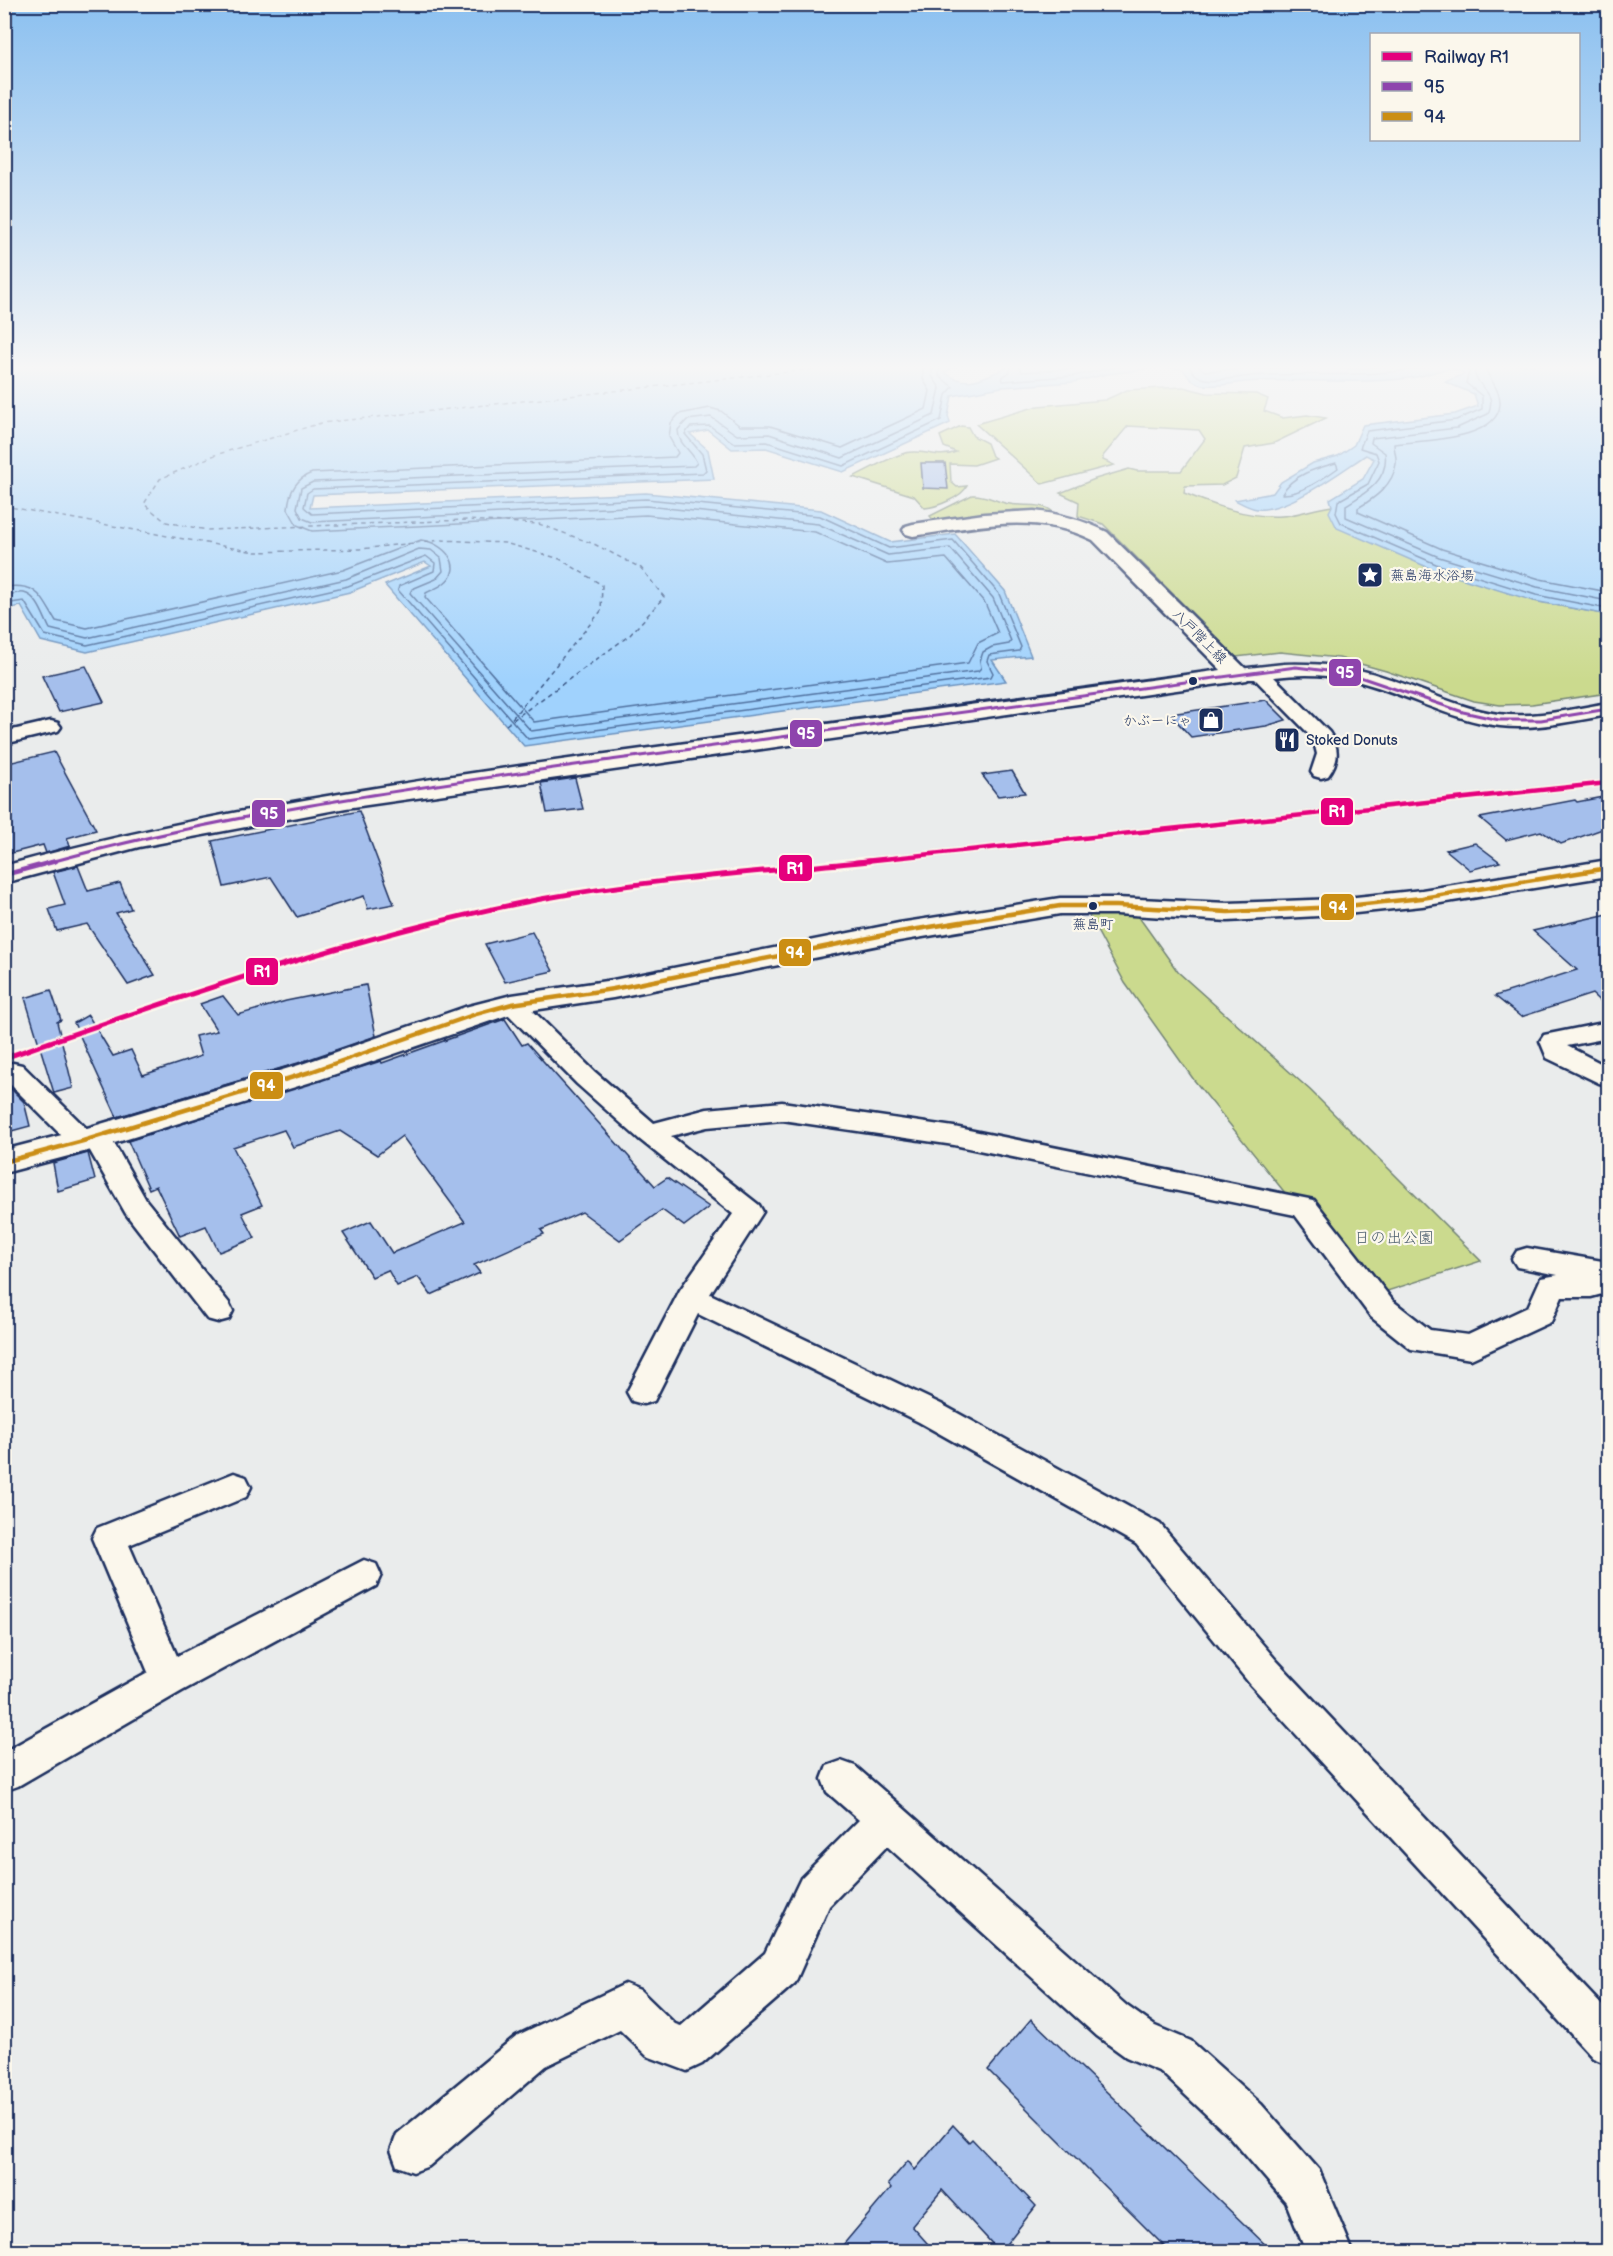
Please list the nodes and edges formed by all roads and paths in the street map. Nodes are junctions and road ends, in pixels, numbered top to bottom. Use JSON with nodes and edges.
{"nodes":[{"id":1,"x":913,"y":531,"type":"dead end"},
{"id":2,"x":1249,"y":673,"type":"junction"},
{"id":3,"x":1608,"y":709,"type":"edge"},
{"id":4,"x":51,"y":727,"type":"dead end"},
{"id":5,"x":4,"y":738,"type":"edge"},
{"id":6,"x":1321,"y":772,"type":"dead end"},
{"id":7,"x":1605,"y":872,"type":"edge"},
{"id":8,"x":4,"y":874,"type":"edge"},
{"id":9,"x":512,"y":1004,"type":"junction"},
{"id":10,"x":1608,"y":1030,"type":"edge"},
{"id":11,"x":13,"y":1071,"type":"dead end"},
{"id":12,"x":1608,"y":1077,"type":"edge"},
{"id":13,"x":649,"y":1132,"type":"junction"},
{"id":14,"x":90,"y":1139,"type":"junction"},
{"id":15,"x":4,"y":1162,"type":"edge"},
{"id":16,"x":1527,"y":1259,"type":"dead end"},
{"id":17,"x":1598,"y":1282,"type":"edge"},
{"id":18,"x":691,"y":1298,"type":"junction"},
{"id":19,"x":218,"y":1311,"type":"dead end"},
{"id":20,"x":643,"y":1392,"type":"dead end"},
{"id":21,"x":234,"y":1487,"type":"dead end"},
{"id":22,"x":364,"y":1575,"type":"dead end"},
{"id":23,"x":169,"y":1679,"type":"junction"},
{"id":24,"x":4,"y":1773,"type":"edge"},
{"id":25,"x":841,"y":1779,"type":"dead end"},
{"id":26,"x":886,"y":1820,"type":"junction"},
{"id":27,"x":1608,"y":2043,"type":"edge"},
{"id":28,"x":413,"y":2150,"type":"dead end"},
{"id":29,"x":1330,"y":2252,"type":"edge"}],
"edges":[{"from":1,"to":2,"type":"main road","name":"八戸階上線"},
{"from":2,"to":3,"type":"street"},
{"from":2,"to":6,"type":"street"},
{"from":2,"to":8,"type":"main road","name":"八戸階上線"},
{"from":4,"to":5,"type":"street"},
{"from":7,"to":9,"type":"main road"},
{"from":9,"to":13,"type":"street"},
{"from":9,"to":14,"type":"main road"},
{"from":10,"to":12,"type":"street"},
{"from":11,"to":14,"type":"street"},
{"from":13,"to":17,"type":"street"},
{"from":13,"to":18,"type":"street"},
{"from":14,"to":15,"type":"main road"},
{"from":14,"to":19,"type":"street"},
{"from":16,"to":17,"type":"street"},
{"from":18,"to":20,"type":"street"},
{"from":18,"to":27,"type":"street"},
{"from":21,"to":23,"type":"street"},
{"from":22,"to":23,"type":"street"},
{"from":23,"to":24,"type":"street"},
{"from":25,"to":26,"type":"street"},
{"from":26,"to":28,"type":"street"},
{"from":26,"to":29,"type":"street"}]}
